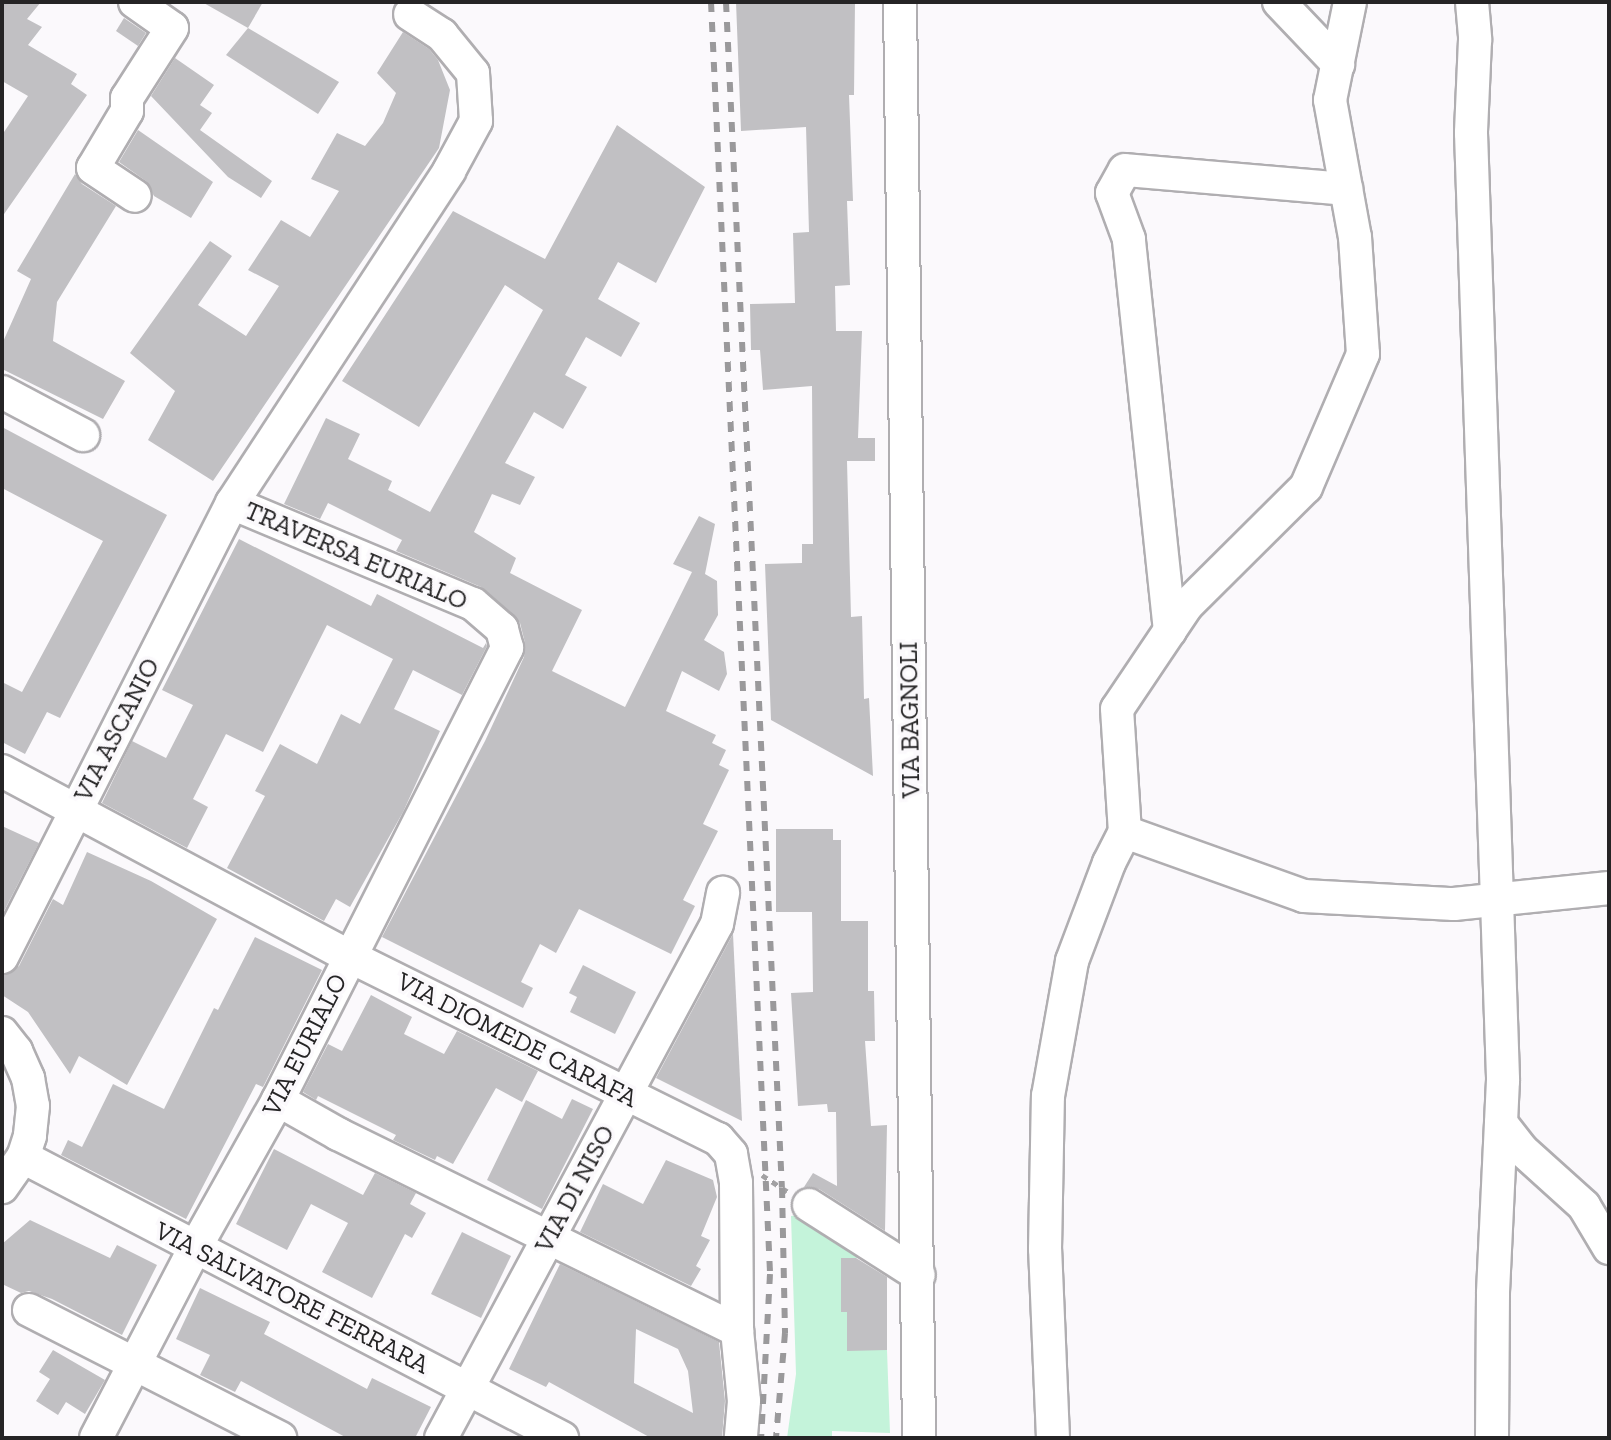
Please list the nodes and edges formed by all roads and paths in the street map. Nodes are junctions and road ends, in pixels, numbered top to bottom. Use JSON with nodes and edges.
{"nodes":[{"id":1,"x":135,"y":2,"type":"edge"},
{"id":2,"x":900,"y":2,"type":"edge"},
{"id":3,"x":1279,"y":2,"type":"edge"},
{"id":4,"x":1350,"y":2,"type":"edge"},
{"id":5,"x":1472,"y":2,"type":"edge"},
{"id":6,"x":410,"y":14,"type":"dead end"},
{"id":7,"x":1338,"y":64,"type":"junction"},
{"id":8,"x":1346,"y":189,"type":"junction"},
{"id":9,"x":135,"y":196,"type":"dead end"},
{"id":10,"x":2,"y":392,"type":"edge"},
{"id":11,"x":83,"y":435,"type":"dead end"},
{"id":12,"x":232,"y":503,"type":"junction"},
{"id":13,"x":1170,"y":631,"type":"junction"},
{"id":14,"x":507,"y":648,"type":"joint"},
{"id":15,"x":2,"y":771,"type":"edge"},
{"id":16,"x":76,"y":810,"type":"junction"},
{"id":17,"x":1125,"y":832,"type":"junction"},
{"id":18,"x":1609,"y":888,"type":"edge"},
{"id":19,"x":723,"y":893,"type":"dead end"},
{"id":20,"x":1495,"y":900,"type":"junction"},
{"id":21,"x":2,"y":957,"type":"edge"},
{"id":22,"x":351,"y":957,"type":"junction"},
{"id":23,"x":2,"y":1033,"type":"edge"},
{"id":24,"x":625,"y":1095,"type":"junction"},
{"id":25,"x":278,"y":1100,"type":"junction"},
{"id":26,"x":1501,"y":1123,"type":"junction"},
{"id":27,"x":731,"y":1154,"type":"junction"},
{"id":28,"x":23,"y":1157,"type":"junction"},
{"id":29,"x":2,"y":1187,"type":"edge"},
{"id":30,"x":809,"y":1205,"type":"joint"},
{"id":31,"x":549,"y":1238,"type":"junction"},
{"id":32,"x":195,"y":1248,"type":"junction"},
{"id":33,"x":1609,"y":1248,"type":"edge"},
{"id":34,"x":919,"y":1275,"type":"junction"},
{"id":35,"x":29,"y":1310,"type":"dead end"},
{"id":36,"x":737,"y":1330,"type":"junction"},
{"id":37,"x":137,"y":1363,"type":"junction"},
{"id":38,"x":467,"y":1388,"type":"junction"},
{"id":39,"x":96,"y":1438,"type":"edge"},
{"id":40,"x":280,"y":1438,"type":"edge"},
{"id":41,"x":441,"y":1438,"type":"edge"},
{"id":42,"x":562,"y":1438,"type":"edge"},
{"id":43,"x":741,"y":1438,"type":"edge"},
{"id":44,"x":919,"y":1438,"type":"edge"},
{"id":45,"x":1053,"y":1438,"type":"edge"},
{"id":46,"x":1492,"y":1438,"type":"edge"}],
"edges":[{"from":1,"to":9,"type":"street"},
{"from":2,"to":34,"type":"street","name":"VIA BAGNOLI"},
{"from":3,"to":7,"type":"street"},
{"from":4,"to":7,"type":"street"},
{"from":5,"to":20,"type":"street"},
{"from":6,"to":12,"type":"street","name":"VIA ASCANIO"},
{"from":7,"to":8,"type":"street"},
{"from":8,"to":13,"type":"street"},
{"from":8,"to":13,"type":"street"},
{"from":10,"to":11,"type":"street"},
{"from":12,"to":14,"type":"street","name":"TRAVERSA EURIALO"},
{"from":12,"to":16,"type":"street","name":"VIA ASCANIO"},
{"from":13,"to":17,"type":"street"},
{"from":14,"to":22,"type":"street","name":"VIA EURIALO"},
{"from":15,"to":16,"type":"street","name":"VIA DIOMEDE CARAFA"},
{"from":16,"to":21,"type":"street","name":"VIA ASCANIO"},
{"from":16,"to":22,"type":"street","name":"VIA DIOMEDE CARAFA"},
{"from":17,"to":20,"type":"street"},
{"from":17,"to":45,"type":"street"},
{"from":18,"to":20,"type":"street"},
{"from":19,"to":24,"type":"street","name":"VIA DI NISO"},
{"from":20,"to":26,"type":"street"},
{"from":22,"to":24,"type":"street","name":"VIA DIOMEDE CARAFA"},
{"from":22,"to":25,"type":"street","name":"VIA EURIALO"},
{"from":23,"to":28,"type":"street"},
{"from":24,"to":27,"type":"street","name":"VIA DIOMEDE CARAFA"},
{"from":24,"to":31,"type":"street","name":"VIA DI NISO"},
{"from":25,"to":31,"type":"street"},
{"from":25,"to":32,"type":"street","name":"VIA EURIALO"},
{"from":26,"to":33,"type":"street"},
{"from":26,"to":46,"type":"street"},
{"from":27,"to":30,"type":"path"},
{"from":27,"to":36,"type":"street"},
{"from":28,"to":29,"type":"street"},
{"from":28,"to":32,"type":"street","name":"VIA SALVATORE FERRARA"},
{"from":30,"to":34,"type":"street"},
{"from":31,"to":36,"type":"street"},
{"from":31,"to":38,"type":"street","name":"VIA DI NISO"},
{"from":32,"to":37,"type":"street","name":"VIA EURIALO"},
{"from":32,"to":38,"type":"street","name":"VIA SALVATORE FERRARA"},
{"from":34,"to":44,"type":"street","name":"VIA BAGNOLI"},
{"from":35,"to":37,"type":"street"},
{"from":36,"to":43,"type":"street"},
{"from":37,"to":39,"type":"street","name":"VIA EURIALO"},
{"from":37,"to":40,"type":"street"},
{"from":38,"to":41,"type":"street","name":"VIA DI NISO"},
{"from":38,"to":42,"type":"street","name":"VIA SALVATORE FERRARA"}]}
